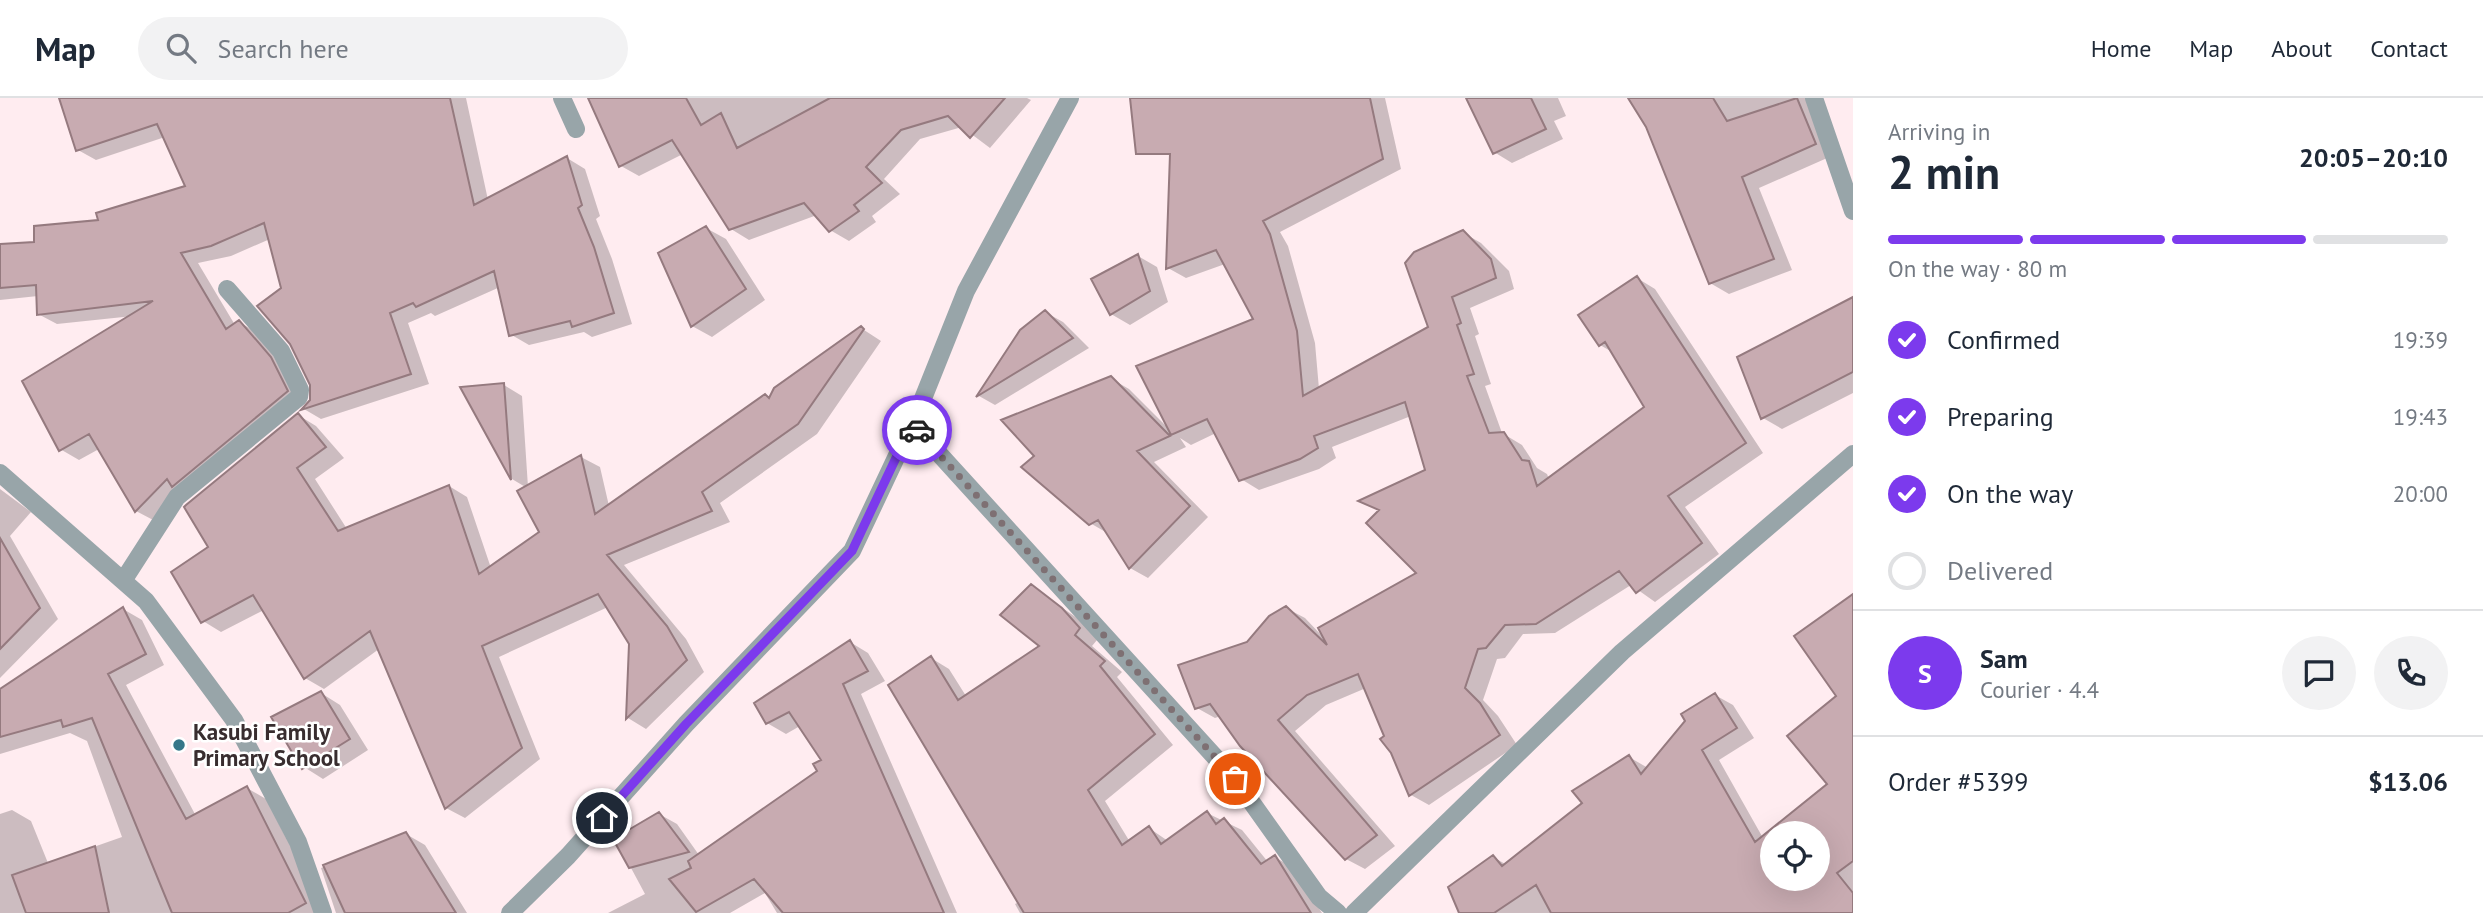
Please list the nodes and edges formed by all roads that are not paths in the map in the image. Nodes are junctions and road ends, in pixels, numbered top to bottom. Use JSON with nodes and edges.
{"nodes":[{"id":1,"x":562,"y":98,"type":"edge"},
{"id":2,"x":1070,"y":98,"type":"edge"},
{"id":3,"x":1814,"y":98,"type":"edge"},
{"id":4,"x":576,"y":129,"type":"dead end"},
{"id":5,"x":1853,"y":211,"type":"edge"},
{"id":6,"x":227,"y":289,"type":"dead end"},
{"id":7,"x":912,"y":424,"type":"junction"},
{"id":8,"x":1853,"y":454,"type":"edge"},
{"id":9,"x":0,"y":473,"type":"edge"},
{"id":10,"x":122,"y":580,"type":"junction"},
{"id":11,"x":323,"y":913,"type":"edge"},
{"id":12,"x":510,"y":913,"type":"edge"},
{"id":13,"x":1338,"y":913,"type":"edge"},
{"id":14,"x":1354,"y":913,"type":"edge"}],
"edges":[{"from":1,"to":4,"type":"street"},
{"from":2,"to":7,"type":"street"},
{"from":3,"to":5,"type":"street"},
{"from":6,"to":10,"type":"street"},
{"from":7,"to":12,"type":"street"},
{"from":7,"to":13,"type":"street"},
{"from":8,"to":14,"type":"street"},
{"from":9,"to":10,"type":"street"},
{"from":10,"to":11,"type":"street"}]}
